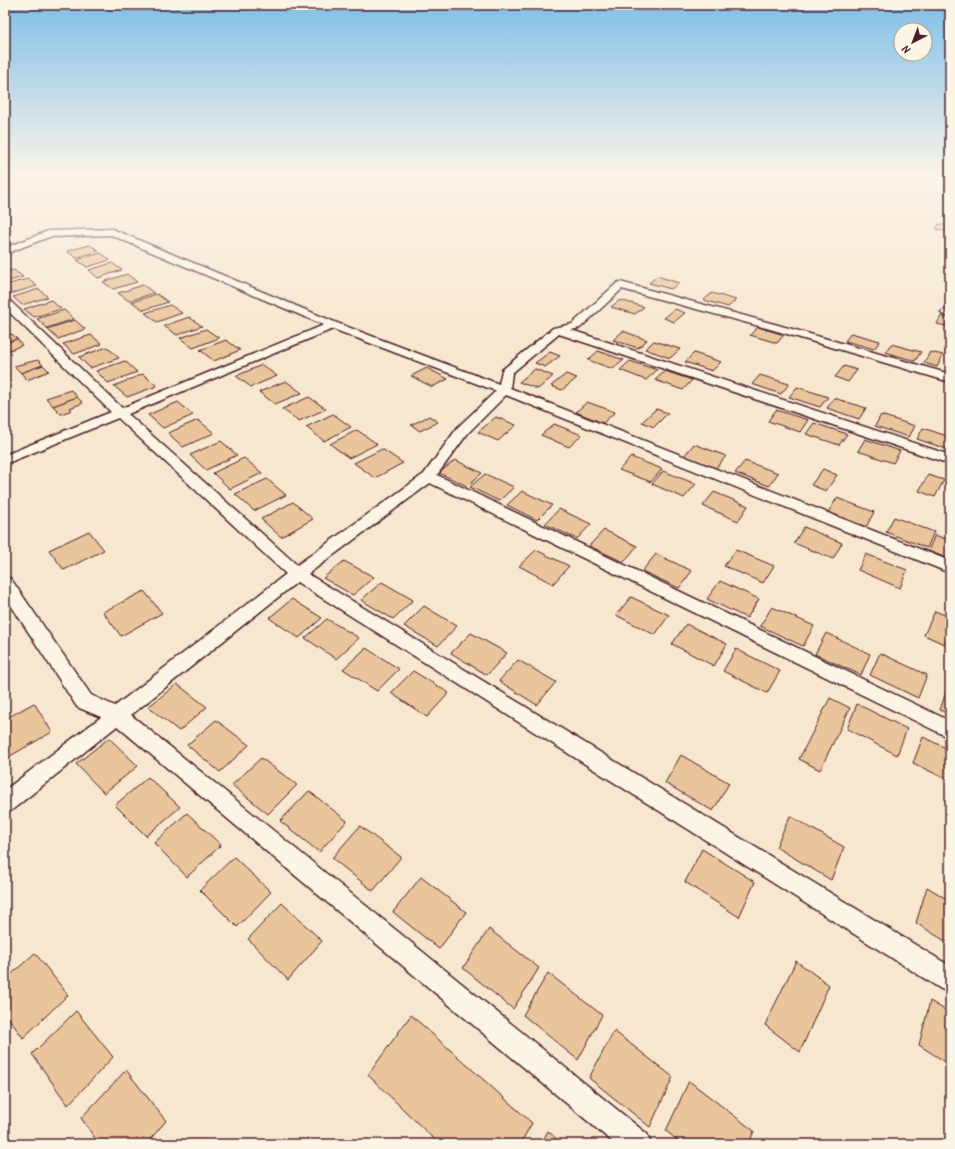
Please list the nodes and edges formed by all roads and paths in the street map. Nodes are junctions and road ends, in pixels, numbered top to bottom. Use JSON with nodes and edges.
{"nodes":[{"id":1,"x":5,"y":251,"type":"edge"},
{"id":2,"x":5,"y":302,"type":"edge"},
{"id":3,"x":12,"y":317,"type":"edge"},
{"id":4,"x":333,"y":325,"type":"junction"},
{"id":5,"x":557,"y":330,"type":"junction"},
{"id":6,"x":950,"y":378,"type":"edge"},
{"id":7,"x":504,"y":390,"type":"junction"},
{"id":8,"x":120,"y":413,"type":"junction"},
{"id":9,"x":5,"y":460,"type":"edge"},
{"id":10,"x":950,"y":460,"type":"edge"},
{"id":11,"x":429,"y":477,"type":"junction"},
{"id":12,"x":950,"y":567,"type":"edge"},
{"id":13,"x":296,"y":574,"type":"junction"},
{"id":14,"x":5,"y":583,"type":"edge"},
{"id":15,"x":117,"y":715,"type":"junction"},
{"id":16,"x":950,"y":730,"type":"edge"},
{"id":17,"x":5,"y":803,"type":"edge"},
{"id":18,"x":950,"y":980,"type":"edge"},
{"id":19,"x":637,"y":1144,"type":"edge"}],
"edges":[{"from":1,"to":4,"type":"street"},
{"from":2,"to":3,"type":"street"},
{"from":3,"to":8,"type":"street"},
{"from":4,"to":7,"type":"street"},
{"from":4,"to":8,"type":"street"},
{"from":5,"to":6,"type":"street"},
{"from":5,"to":7,"type":"street"},
{"from":5,"to":10,"type":"street"},
{"from":7,"to":11,"type":"street"},
{"from":7,"to":12,"type":"street"},
{"from":8,"to":9,"type":"street"},
{"from":8,"to":13,"type":"street"},
{"from":11,"to":13,"type":"street"},
{"from":11,"to":16,"type":"street"},
{"from":13,"to":15,"type":"street"},
{"from":13,"to":18,"type":"street"},
{"from":14,"to":15,"type":"street"},
{"from":15,"to":17,"type":"street"},
{"from":15,"to":19,"type":"street"}]}
